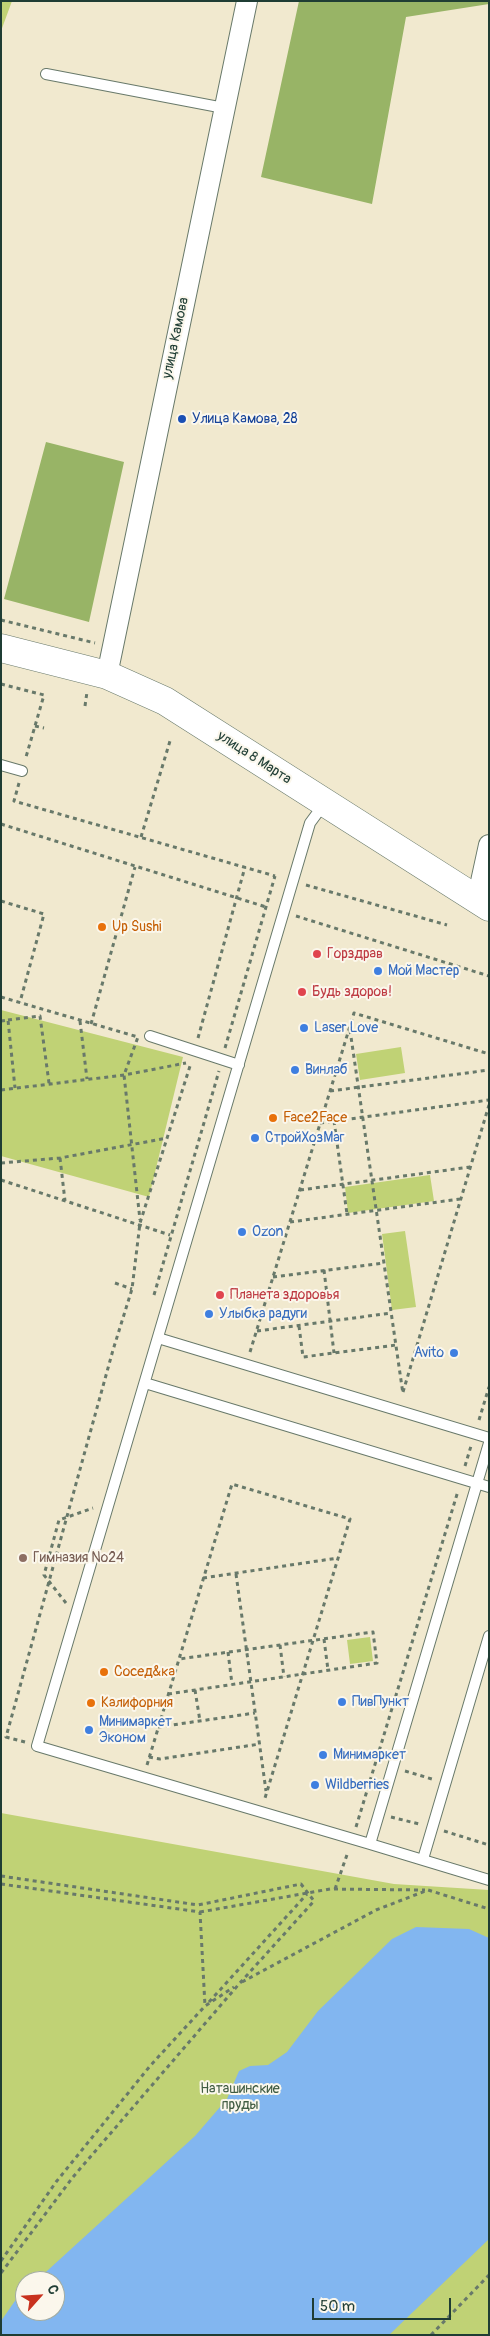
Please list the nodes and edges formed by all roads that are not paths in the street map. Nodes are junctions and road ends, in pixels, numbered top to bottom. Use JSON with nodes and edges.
{"nodes":[{"id":1,"x":247,"y":1,"type":"edge"},
{"id":2,"x":46,"y":74,"type":"dead end"},
{"id":3,"x":224,"y":108,"type":"junction"},
{"id":4,"x":1,"y":648,"type":"edge"},
{"id":5,"x":107,"y":675,"type":"junction"},
{"id":6,"x":1,"y":766,"type":"edge"},
{"id":7,"x":22,"y":771,"type":"road end"},
{"id":8,"x":324,"y":803,"type":"junction"},
{"id":9,"x":489,"y":845,"type":"edge"},
{"id":10,"x":483,"y":904,"type":"edge"},
{"id":11,"x":150,"y":1036,"type":"dead end"},
{"id":12,"x":239,"y":1065,"type":"junction"},
{"id":13,"x":158,"y":1338,"type":"junction"},
{"id":14,"x":145,"y":1383,"type":"junction"},
{"id":15,"x":489,"y":1438,"type":"edge"},
{"id":16,"x":489,"y":1443,"type":"edge"},
{"id":17,"x":477,"y":1484,"type":"junction"},
{"id":18,"x":489,"y":1487,"type":"edge"},
{"id":19,"x":489,"y":1636,"type":"edge"},
{"id":20,"x":370,"y":1844,"type":"junction"},
{"id":21,"x":424,"y":1859,"type":"junction"},
{"id":22,"x":489,"y":1880,"type":"edge"}],
"edges":[{"from":1,"to":3,"type":"street","name":"улица Камова"},
{"from":2,"to":3,"type":"lane"},
{"from":3,"to":5,"type":"street","name":"улица Камова"},
{"from":4,"to":5,"type":"street","name":"улица 8 Марта"},
{"from":5,"to":8,"type":"street","name":"улица 8 Марта"},
{"from":6,"to":7,"type":"lane"},
{"from":8,"to":10,"type":"street","name":"улица 8 Марта"},
{"from":8,"to":12,"type":"lane"},
{"from":9,"to":10,"type":"street"},
{"from":11,"to":12,"type":"lane"},
{"from":12,"to":13,"type":"lane"},
{"from":13,"to":14,"type":"lane"},
{"from":13,"to":15,"type":"lane"},
{"from":14,"to":17,"type":"lane"},
{"from":14,"to":20,"type":"lane"},
{"from":16,"to":17,"type":"lane"},
{"from":17,"to":18,"type":"lane"},
{"from":17,"to":20,"type":"lane"},
{"from":19,"to":21,"type":"lane"},
{"from":20,"to":21,"type":"lane"},
{"from":21,"to":22,"type":"lane"}]}
